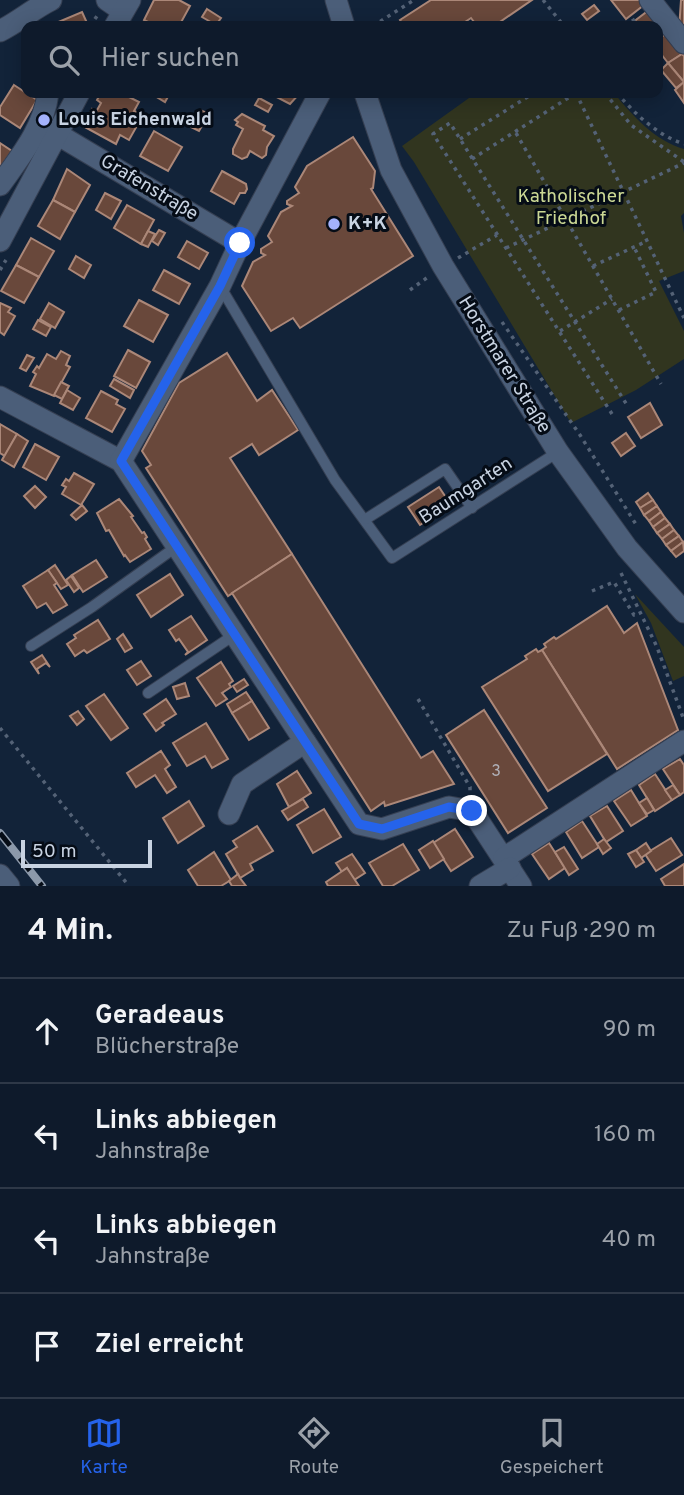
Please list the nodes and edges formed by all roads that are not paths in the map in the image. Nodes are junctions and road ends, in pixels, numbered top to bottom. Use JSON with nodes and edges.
{"nodes":[{"id":1,"x":51,"y":0,"type":"edge"},
{"id":2,"x":336,"y":0,"type":"edge"},
{"id":3,"x":660,"y":5,"type":"edge"},
{"id":4,"x":22,"y":21,"type":"edge"},
{"id":5,"x":342,"y":21,"type":"edge"},
{"id":6,"x":684,"y":43,"type":"edge"},
{"id":7,"x":47,"y":98,"type":"edge"},
{"id":8,"x":76,"y":98,"type":"edge"},
{"id":9,"x":317,"y":98,"type":"edge"},
{"id":10,"x":367,"y":98,"type":"edge"},
{"id":11,"x":57,"y":134,"type":"junction"},
{"id":12,"x":0,"y":185,"type":"edge"},
{"id":13,"x":0,"y":241,"type":"edge"},
{"id":14,"x":240,"y":243,"type":"junction"},
{"id":15,"x":220,"y":286,"type":"junction"},
{"id":16,"x":0,"y":397,"type":"edge"},
{"id":17,"x":558,"y":452,"type":"junction"},
{"id":18,"x":121,"y":461,"type":"junction"},
{"id":19,"x":472,"y":508,"type":"junction"},
{"id":20,"x":366,"y":519,"type":"junction"},
{"id":21,"x":176,"y":547,"type":"junction"},
{"id":22,"x":684,"y":612,"type":"edge"},
{"id":23,"x":234,"y":635,"type":"junction"},
{"id":24,"x":30,"y":646,"type":"dead end"},
{"id":25,"x":148,"y":693,"type":"dead end"},
{"id":26,"x":684,"y":741,"type":"edge"},
{"id":27,"x":305,"y":742,"type":"junction"},
{"id":28,"x":229,"y":814,"type":"dead end"},
{"id":29,"x":512,"y":871,"type":"edge"},
{"id":30,"x":0,"y":875,"type":"edge"},
{"id":31,"x":9,"y":886,"type":"edge"},
{"id":32,"x":481,"y":886,"type":"edge"}],
"edges":[{"from":1,"to":4,"type":"street"},
{"from":2,"to":5,"type":"street"},
{"from":3,"to":6,"type":"street"},
{"from":7,"to":12,"type":"street"},
{"from":8,"to":11,"type":"street"},
{"from":9,"to":14,"type":"street"},
{"from":10,"to":17,"type":"street","name":"Horstmarer Straße"},
{"from":11,"to":13,"type":"street"},
{"from":11,"to":14,"type":"street","name":"Grafenstraße"},
{"from":14,"to":15,"type":"street"},
{"from":15,"to":18,"type":"street"},
{"from":15,"to":20,"type":"lane"},
{"from":16,"to":18,"type":"street"},
{"from":17,"to":19,"type":"lane","name":"Baumgarten"},
{"from":17,"to":22,"type":"street","name":"Horstmarer Straße"},
{"from":18,"to":21,"type":"street"},
{"from":19,"to":20,"type":"lane"},
{"from":19,"to":20,"type":"lane","name":"Baumgarten"},
{"from":21,"to":23,"type":"street"},
{"from":21,"to":24,"type":"lane"},
{"from":23,"to":25,"type":"lane"},
{"from":23,"to":27,"type":"street"},
{"from":26,"to":29,"type":"street"},
{"from":27,"to":28,"type":"street"},
{"from":27,"to":29,"type":"street"},
{"from":29,"to":32,"type":"street"},
{"from":30,"to":31,"type":"street"}]}
